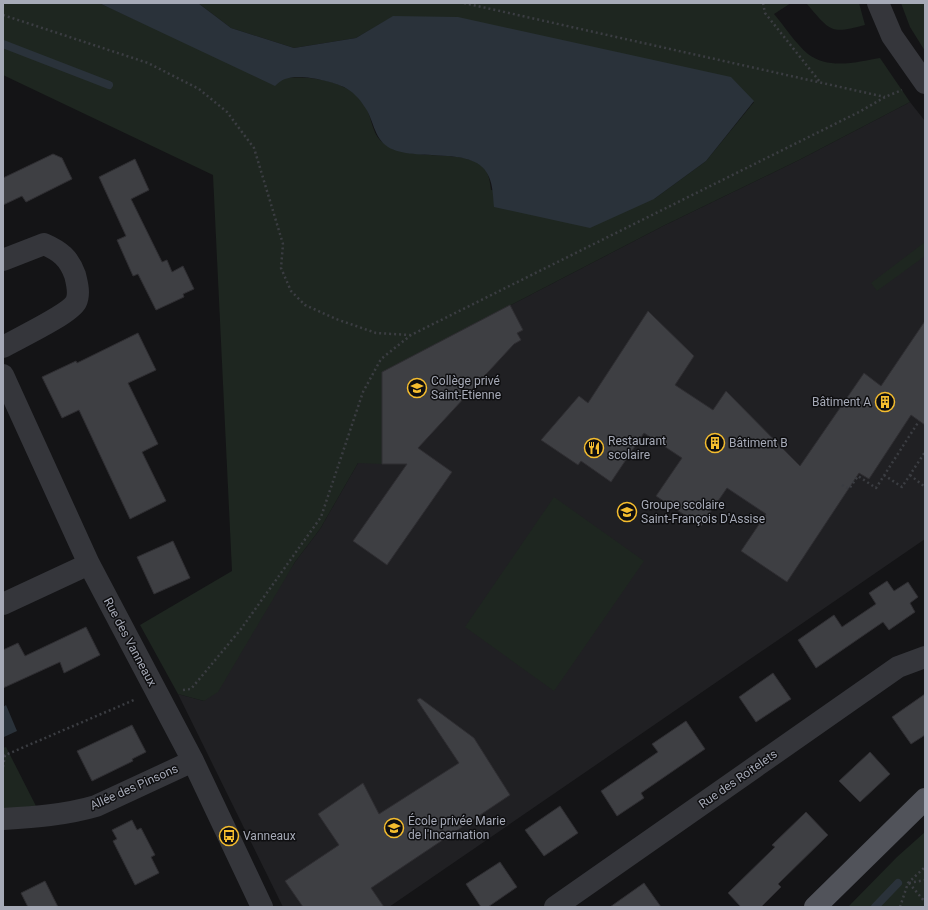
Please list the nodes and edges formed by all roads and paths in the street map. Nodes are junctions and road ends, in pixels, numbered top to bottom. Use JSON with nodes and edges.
{"nodes":[{"id":1,"x":464,"y":3,"type":"edge"},
{"id":2,"x":763,"y":3,"type":"edge"},
{"id":3,"x":878,"y":3,"type":"edge"},
{"id":4,"x":3,"y":15,"type":"edge"},
{"id":5,"x":820,"y":82,"type":"junction"},
{"id":6,"x":925,"y":83,"type":"edge"},
{"id":7,"x":885,"y":97,"type":"junction"},
{"id":8,"x":3,"y":260,"type":"edge"},
{"id":9,"x":411,"y":335,"type":"junction"},
{"id":10,"x":3,"y":347,"type":"edge"},
{"id":11,"x":3,"y":375,"type":"edge"},
{"id":12,"x":919,"y":421,"type":"dead end"},
{"id":13,"x":925,"y":452,"type":"edge"},
{"id":14,"x":884,"y":475,"type":"junction"},
{"id":15,"x":910,"y":475,"type":"junction"},
{"id":16,"x":842,"y":484,"type":"dead end"},
{"id":17,"x":925,"y":487,"type":"edge"},
{"id":18,"x":89,"y":564,"type":"junction"},
{"id":19,"x":3,"y":604,"type":"edge"},
{"id":20,"x":925,"y":657,"type":"edge"},
{"id":21,"x":156,"y":691,"type":"junction"},
{"id":22,"x":4,"y":756,"type":"edge"},
{"id":23,"x":193,"y":761,"type":"junction"},
{"id":24,"x":3,"y":767,"type":"edge"},
{"id":25,"x":925,"y":799,"type":"edge"},
{"id":26,"x":3,"y":819,"type":"edge"},
{"id":27,"x":925,"y":867,"type":"edge"},
{"id":28,"x":925,"y":880,"type":"edge"},
{"id":29,"x":908,"y":883,"type":"junction"},
{"id":30,"x":925,"y":902,"type":"edge"},
{"id":31,"x":262,"y":907,"type":"edge"},
{"id":32,"x":555,"y":907,"type":"edge"},
{"id":33,"x":815,"y":907,"type":"edge"},
{"id":34,"x":900,"y":907,"type":"edge"}],
"edges":[{"from":1,"to":5,"type":"path"},
{"from":2,"to":5,"type":"path"},
{"from":3,"to":6,"type":"street"},
{"from":4,"to":9,"type":"path"},
{"from":5,"to":7,"type":"path"},
{"from":6,"to":7,"type":"path"},
{"from":7,"to":9,"type":"path"},
{"from":8,"to":10,"type":"street"},
{"from":9,"to":21,"type":"path"},
{"from":11,"to":18,"type":"street","name":"Rue des Vanneaux"},
{"from":12,"to":14,"type":"path"},
{"from":13,"to":15,"type":"path"},
{"from":14,"to":15,"type":"path"},
{"from":14,"to":16,"type":"path"},
{"from":15,"to":17,"type":"path"},
{"from":18,"to":19,"type":"street"},
{"from":18,"to":21,"type":"street","name":"Rue des Vanneaux"},
{"from":20,"to":32,"type":"street","name":"Rue des Roitelets"},
{"from":21,"to":22,"type":"path"},
{"from":21,"to":23,"type":"street","name":"Rue des Vanneaux"},
{"from":22,"to":24,"type":"path"},
{"from":23,"to":26,"type":"street","name":"Allée des Pinsons"},
{"from":23,"to":31,"type":"street","name":"Rue des Vanneaux"},
{"from":25,"to":33,"type":"main road"},
{"from":27,"to":29,"type":"path"},
{"from":28,"to":29,"type":"path"},
{"from":29,"to":30,"type":"path"},
{"from":29,"to":34,"type":"path"}]}
